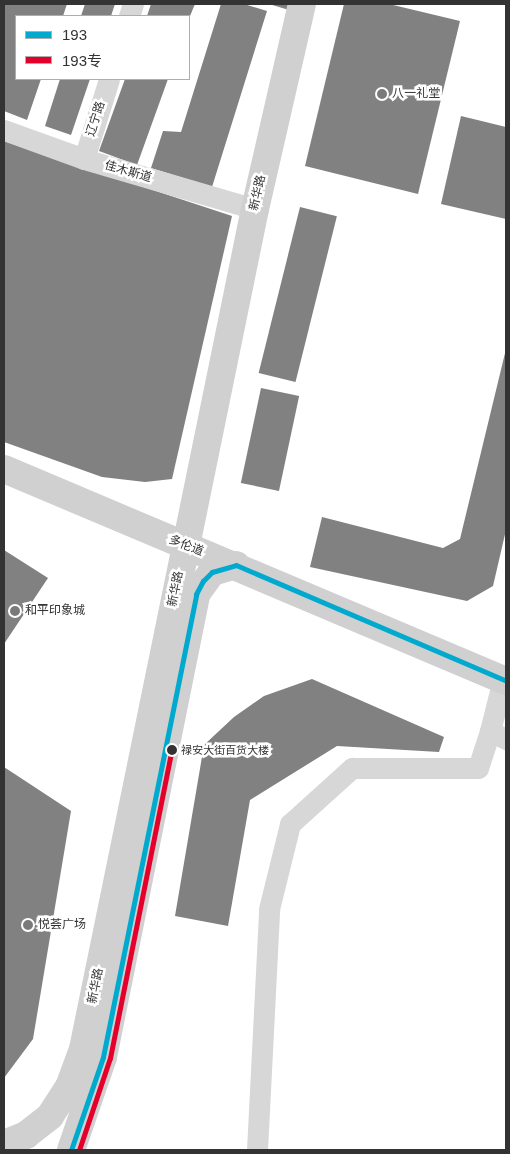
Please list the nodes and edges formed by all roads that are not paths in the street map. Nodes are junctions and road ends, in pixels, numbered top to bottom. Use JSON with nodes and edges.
{"nodes":[{"id":1,"x":302,"y":4,"type":"edge"},
{"id":2,"x":109,"y":80,"type":"edge"},
{"id":3,"x":4,"y":130,"type":"edge"},
{"id":4,"x":84,"y":159,"type":"junction"},
{"id":5,"x":254,"y":209,"type":"junction"},
{"id":6,"x":4,"y":469,"type":"edge"},
{"id":7,"x":184,"y":546,"type":"junction"},
{"id":8,"x":236,"y":565,"type":"junction"},
{"id":9,"x":505,"y":675,"type":"edge"},
{"id":10,"x":498,"y":735,"type":"edge"},
{"id":11,"x":4,"y":1144,"type":"edge"},
{"id":12,"x":71,"y":1150,"type":"edge"},
{"id":13,"x":257,"y":1150,"type":"edge"}],
"edges":[{"from":1,"to":5,"type":"street","name":"新华路"},
{"from":2,"to":4,"type":"street","name":"辽宁路"},
{"from":3,"to":4,"type":"street","name":"佳木斯道"},
{"from":4,"to":5,"type":"street","name":"佳木斯道"},
{"from":5,"to":7,"type":"street","name":"新华路"},
{"from":6,"to":7,"type":"street","name":"多伦道"},
{"from":7,"to":8,"type":"street","name":"多伦道"},
{"from":7,"to":11,"type":"street","name":"新华路"},
{"from":8,"to":9,"type":"street","name":"多伦道"},
{"from":8,"to":12,"type":"street","name":"新华路"},
{"from":9,"to":10,"type":"street"},
{"from":10,"to":13,"type":"street"}]}
